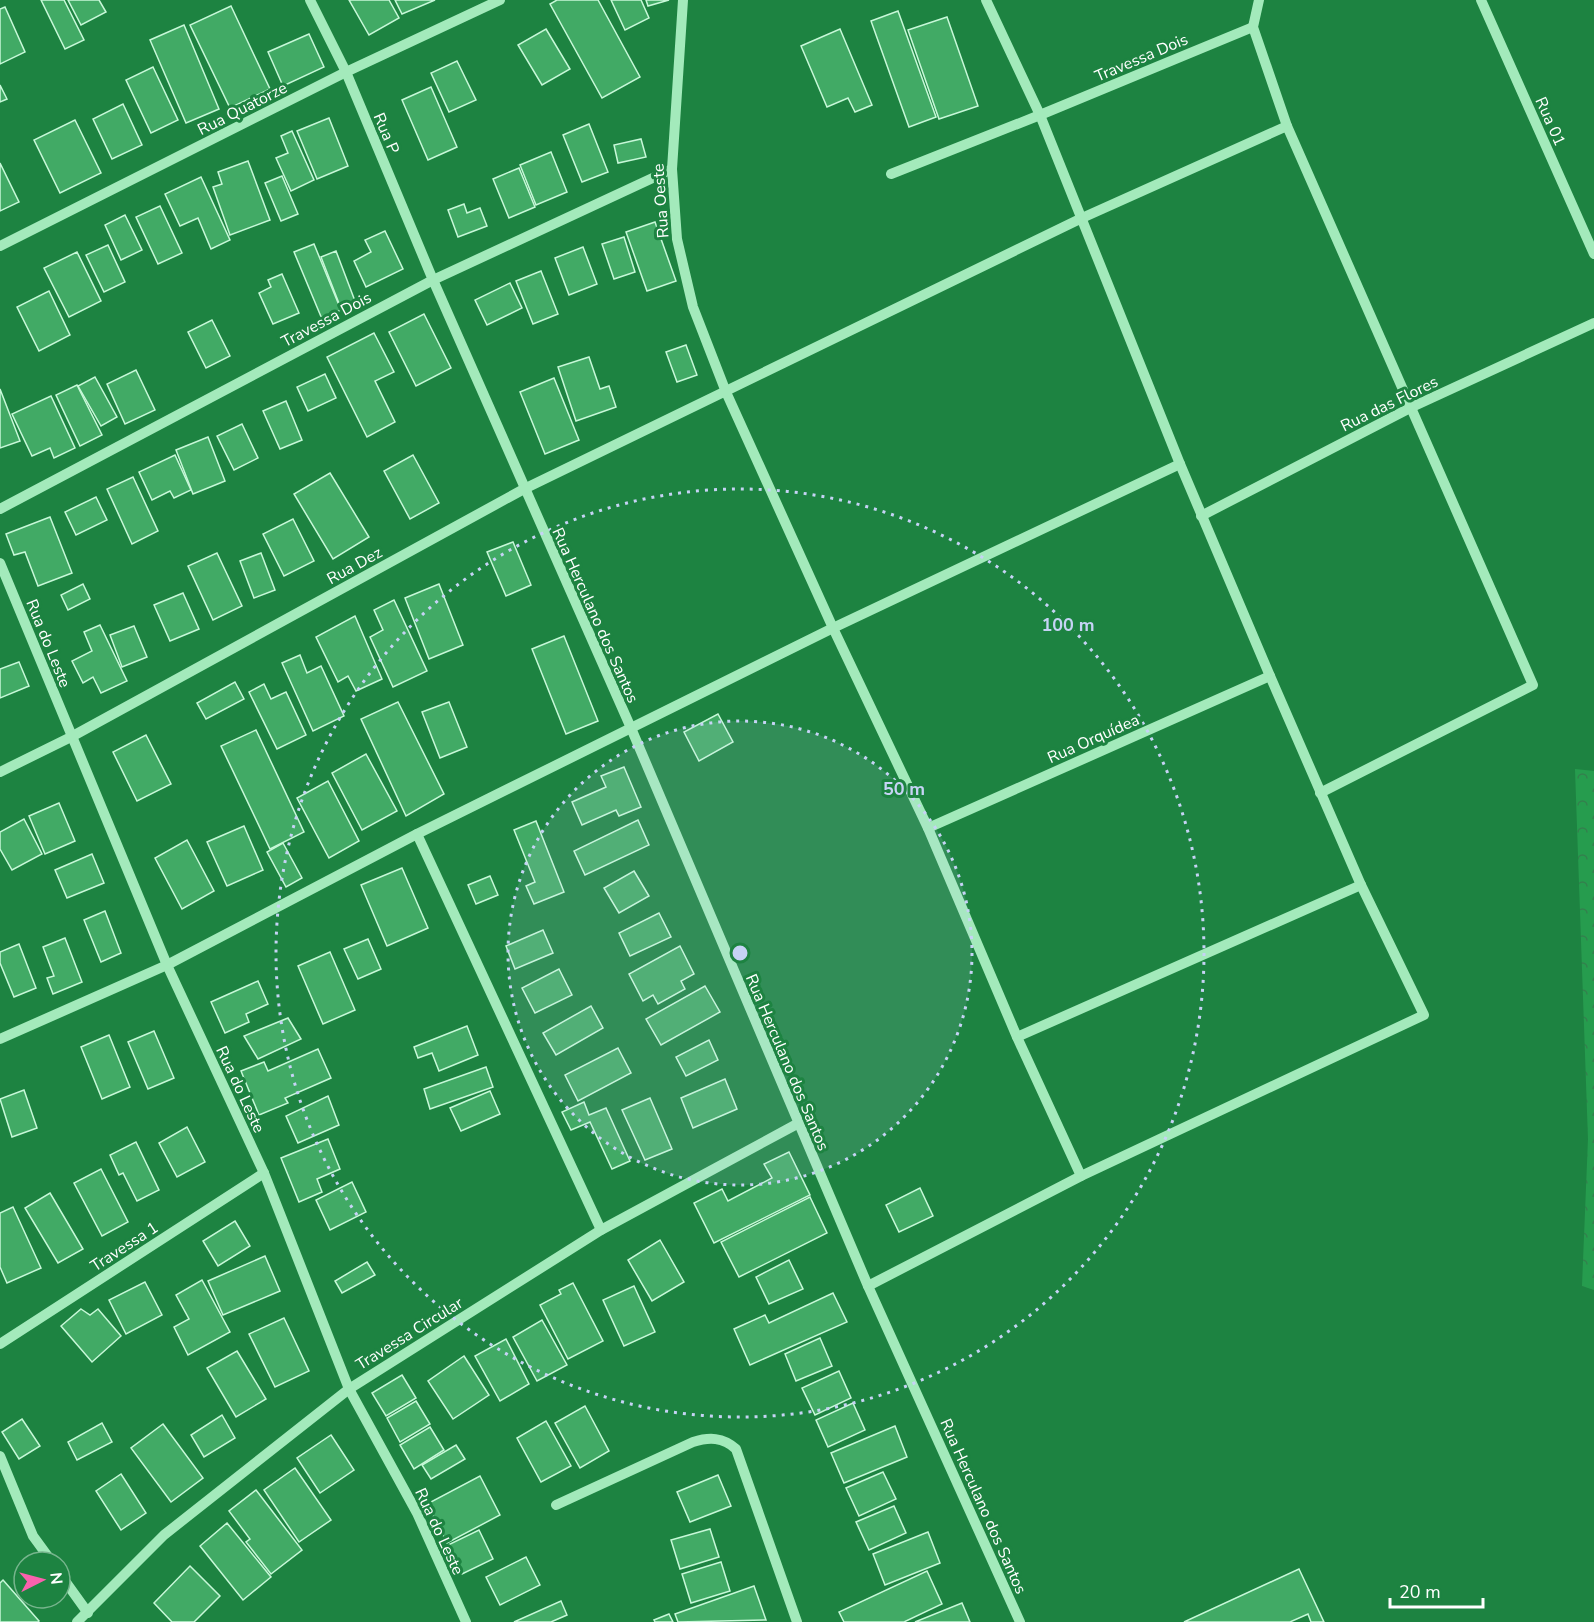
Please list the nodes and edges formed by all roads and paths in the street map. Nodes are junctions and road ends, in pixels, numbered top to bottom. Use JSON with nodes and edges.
{"nodes":[{"id":1,"x":310,"y":0,"type":"edge"},
{"id":2,"x":500,"y":0,"type":"edge"},
{"id":3,"x":683,"y":0,"type":"edge"},
{"id":4,"x":986,"y":0,"type":"edge"},
{"id":5,"x":1259,"y":0,"type":"edge"},
{"id":6,"x":1481,"y":0,"type":"edge"},
{"id":7,"x":1253,"y":27,"type":"junction"},
{"id":8,"x":346,"y":72,"type":"junction"},
{"id":9,"x":1040,"y":115,"type":"junction"},
{"id":10,"x":1287,"y":126,"type":"junction"},
{"id":11,"x":672,"y":169,"type":"junction"},
{"id":12,"x":891,"y":174,"type":"dead end"},
{"id":13,"x":1082,"y":218,"type":"junction"},
{"id":14,"x":0,"y":246,"type":"edge"},
{"id":15,"x":1594,"y":254,"type":"edge"},
{"id":16,"x":432,"y":280,"type":"junction"},
{"id":17,"x":1594,"y":323,"type":"edge"},
{"id":18,"x":726,"y":392,"type":"junction"},
{"id":19,"x":1412,"y":407,"type":"junction"},
{"id":20,"x":1180,"y":465,"type":"junction"},
{"id":21,"x":524,"y":489,"type":"junction"},
{"id":22,"x":0,"y":509,"type":"edge"},
{"id":23,"x":1201,"y":516,"type":"junction"},
{"id":24,"x":0,"y":563,"type":"edge"},
{"id":25,"x":833,"y":628,"type":"junction"},
{"id":26,"x":1270,"y":676,"type":"junction"},
{"id":27,"x":631,"y":728,"type":"junction"},
{"id":28,"x":71,"y":737,"type":"junction"},
{"id":29,"x":0,"y":772,"type":"edge"},
{"id":30,"x":1320,"y":793,"type":"junction"},
{"id":31,"x":928,"y":828,"type":"junction"},
{"id":32,"x":417,"y":834,"type":"junction"},
{"id":33,"x":1361,"y":885,"type":"junction"},
{"id":34,"x":167,"y":965,"type":"junction"},
{"id":35,"x":1017,"y":1037,"type":"junction"},
{"id":36,"x":0,"y":1039,"type":"edge"},
{"id":37,"x":797,"y":1124,"type":"junction"},
{"id":38,"x":264,"y":1173,"type":"junction"},
{"id":39,"x":1082,"y":1176,"type":"junction"},
{"id":40,"x":601,"y":1230,"type":"junction"},
{"id":41,"x":868,"y":1286,"type":"junction"},
{"id":42,"x":0,"y":1344,"type":"edge"},
{"id":43,"x":349,"y":1389,"type":"junction"},
{"id":44,"x":0,"y":1456,"type":"edge"},
{"id":45,"x":556,"y":1505,"type":"dead end"},
{"id":46,"x":43,"y":1550,"type":"edge"},
{"id":47,"x":72,"y":1591,"type":"edge"},
{"id":48,"x":87,"y":1613,"type":"junction"},
{"id":49,"x":77,"y":1622,"type":"edge"},
{"id":50,"x":466,"y":1622,"type":"edge"},
{"id":51,"x":797,"y":1622,"type":"edge"},
{"id":52,"x":1020,"y":1622,"type":"edge"}],
"edges":[{"from":1,"to":8,"type":"street","name":"Rua P"},
{"from":2,"to":8,"type":"street","name":"Rua Quatorze"},
{"from":3,"to":11,"type":"street","name":"Rua Oeste"},
{"from":4,"to":9,"type":"street"},
{"from":5,"to":7,"type":"street"},
{"from":6,"to":15,"type":"street","name":"Rua 01"},
{"from":7,"to":9,"type":"street","name":"Travessa Dois"},
{"from":7,"to":10,"type":"street"},
{"from":8,"to":14,"type":"street","name":"Rua Quatorze"},
{"from":8,"to":16,"type":"street","name":"Rua P"},
{"from":9,"to":12,"type":"street","name":"Travessa Dois"},
{"from":9,"to":13,"type":"street"},
{"from":10,"to":13,"type":"street","name":"Rua Dez"},
{"from":10,"to":19,"type":"street"},
{"from":11,"to":16,"type":"street","name":"Travessa Dois"},
{"from":11,"to":18,"type":"street","name":"Rua Oeste"},
{"from":13,"to":18,"type":"street","name":"Rua Dez"},
{"from":13,"to":20,"type":"street"},
{"from":16,"to":21,"type":"street","name":"Rua Herculano dos Santos"},
{"from":16,"to":22,"type":"street","name":"Travessa Dois"},
{"from":17,"to":19,"type":"street","name":"Rua das Flores"},
{"from":18,"to":21,"type":"street","name":"Rua Dez"},
{"from":18,"to":25,"type":"street","name":"Rua Oeste"},
{"from":19,"to":23,"type":"street","name":"Rua das Flores"},
{"from":19,"to":30,"type":"street"},
{"from":20,"to":23,"type":"street"},
{"from":20,"to":25,"type":"street"},
{"from":21,"to":27,"type":"street","name":"Rua Herculano dos Santos"},
{"from":21,"to":28,"type":"street","name":"Rua Dez"},
{"from":23,"to":26,"type":"street"},
{"from":24,"to":28,"type":"street","name":"Rua do Leste"},
{"from":25,"to":27,"type":"street"},
{"from":25,"to":31,"type":"street","name":"Rua Oeste"},
{"from":26,"to":30,"type":"street"},
{"from":26,"to":31,"type":"street","name":"Rua Orquídea"},
{"from":27,"to":32,"type":"street"},
{"from":27,"to":37,"type":"street","name":"Rua Herculano dos Santos"},
{"from":28,"to":29,"type":"street","name":"Rua Dez"},
{"from":28,"to":34,"type":"street","name":"Rua do Leste"},
{"from":30,"to":33,"type":"street"},
{"from":31,"to":35,"type":"street","name":"Rua Oeste"},
{"from":32,"to":34,"type":"street"},
{"from":32,"to":40,"type":"street"},
{"from":33,"to":35,"type":"street"},
{"from":33,"to":39,"type":"street"},
{"from":34,"to":36,"type":"street"},
{"from":34,"to":38,"type":"street","name":"Rua do Leste"},
{"from":35,"to":39,"type":"street","name":"Rua Oeste"},
{"from":37,"to":40,"type":"street","name":"Travessa Circular"},
{"from":37,"to":41,"type":"street","name":"Rua Herculano dos Santos"},
{"from":38,"to":42,"type":"street","name":"Travessa 1"},
{"from":38,"to":43,"type":"street","name":"Rua do Leste"},
{"from":39,"to":41,"type":"street"},
{"from":40,"to":43,"type":"street","name":"Travessa Circular"},
{"from":41,"to":52,"type":"street","name":"Rua Herculano dos Santos"},
{"from":43,"to":48,"type":"street","name":"Travessa Circular"},
{"from":43,"to":50,"type":"street","name":"Rua do Leste"},
{"from":44,"to":46,"type":"street"},
{"from":45,"to":51,"type":"street"},
{"from":47,"to":48,"type":"street"},
{"from":48,"to":49,"type":"street","name":"Travessa Circular"}]}
